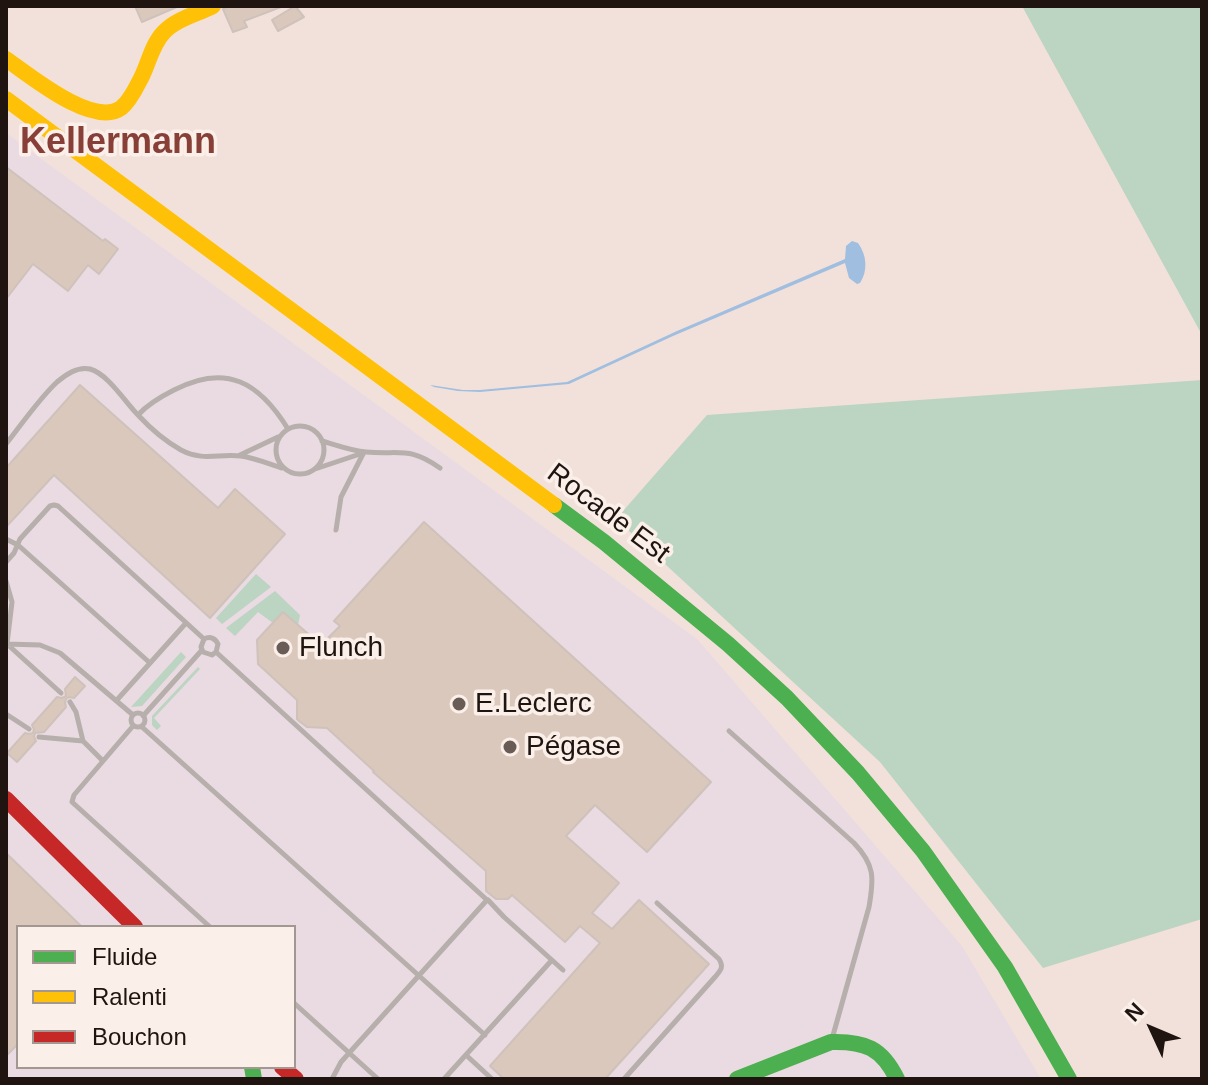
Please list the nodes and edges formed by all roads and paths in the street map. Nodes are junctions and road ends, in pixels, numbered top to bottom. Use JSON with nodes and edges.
{"nodes":[{"id":1,"x":213,"y":6,"type":"edge"},
{"id":2,"x":6,"y":59,"type":"edge"},
{"id":3,"x":6,"y":99,"type":"edge"},
{"id":4,"x":138,"y":415,"type":"junction"},
{"id":5,"x":288,"y":429,"type":"junction"},
{"id":6,"x":280,"y":436,"type":"junction"},
{"id":7,"x":322,"y":441,"type":"junction"},
{"id":8,"x":6,"y":444,"type":"edge"},
{"id":9,"x":364,"y":452,"type":"junction"},
{"id":10,"x":239,"y":456,"type":"junction"},
{"id":11,"x":282,"y":468,"type":"junction"},
{"id":12,"x":440,"y":468,"type":"dead end"},
{"id":13,"x":315,"y":469,"type":"junction"},
{"id":14,"x":336,"y":530,"type":"dead end"},
{"id":15,"x":6,"y":539,"type":"edge"},
{"id":16,"x":18,"y":545,"type":"junction"},
{"id":17,"x":6,"y":562,"type":"edge"},
{"id":18,"x":6,"y":581,"type":"edge"},
{"id":19,"x":186,"y":623,"type":"junction"},
{"id":20,"x":204,"y":639,"type":"junction"},
{"id":21,"x":7,"y":644,"type":"edge"},
{"id":22,"x":202,"y":650,"type":"junction"},
{"id":23,"x":216,"y":652,"type":"junction"},
{"id":24,"x":150,"y":663,"type":"junction"},
{"id":25,"x":61,"y":693,"type":"dead end"},
{"id":26,"x":116,"y":701,"type":"junction"},
{"id":27,"x":70,"y":702,"type":"dead end"},
{"id":28,"x":6,"y":714,"type":"edge"},
{"id":29,"x":133,"y":715,"type":"junction"},
{"id":30,"x":143,"y":716,"type":"junction"},
{"id":31,"x":133,"y":726,"type":"junction"},
{"id":32,"x":142,"y":727,"type":"junction"},
{"id":33,"x":29,"y":729,"type":"dead end"},
{"id":34,"x":729,"y":731,"type":"dead end"},
{"id":35,"x":39,"y":737,"type":"dead end"},
{"id":36,"x":83,"y":741,"type":"junction"},
{"id":37,"x":103,"y":761,"type":"junction"},
{"id":38,"x":6,"y":799,"type":"edge"},
{"id":39,"x":487,"y":900,"type":"junction"},
{"id":40,"x":657,"y":903,"type":"dead end"},
{"id":41,"x":133,"y":925,"type":"edge"},
{"id":42,"x":208,"y":925,"type":"edge"},
{"id":43,"x":552,"y":960,"type":"junction"},
{"id":44,"x":563,"y":970,"type":"dead end"},
{"id":45,"x":418,"y":975,"type":"junction"},
{"id":46,"x":296,"y":1005,"type":"edge"},
{"id":47,"x":485,"y":1035,"type":"junction"},
{"id":48,"x":831,"y":1042,"type":"junction"},
{"id":49,"x":349,"y":1053,"type":"junction"},
{"id":50,"x":466,"y":1055,"type":"junction"},
{"id":51,"x":279,"y":1079,"type":"edge"},
{"id":52,"x":289,"y":1079,"type":"edge"},
{"id":53,"x":332,"y":1079,"type":"edge"},
{"id":54,"x":378,"y":1079,"type":"edge"},
{"id":55,"x":444,"y":1079,"type":"edge"},
{"id":56,"x":492,"y":1079,"type":"edge"},
{"id":57,"x":624,"y":1079,"type":"edge"},
{"id":58,"x":737,"y":1079,"type":"edge"},
{"id":59,"x":897,"y":1079,"type":"edge"},
{"id":60,"x":1069,"y":1079,"type":"edge"}],
"edges":[{"from":1,"to":2,"type":"main road"},
{"from":3,"to":60,"type":"main road","name":"Rocade Est"},
{"from":4,"to":5,"type":"lane"},
{"from":4,"to":8,"type":"lane"},
{"from":4,"to":10,"type":"lane"},
{"from":5,"to":6,"type":"lane"},
{"from":5,"to":7,"type":"lane"},
{"from":6,"to":10,"type":"lane"},
{"from":6,"to":11,"type":"lane"},
{"from":7,"to":9,"type":"lane"},
{"from":7,"to":13,"type":"lane"},
{"from":9,"to":12,"type":"lane"},
{"from":9,"to":13,"type":"lane"},
{"from":9,"to":14,"type":"lane"},
{"from":10,"to":11,"type":"lane"},
{"from":11,"to":13,"type":"lane"},
{"from":15,"to":16,"type":"lane"},
{"from":16,"to":17,"type":"lane"},
{"from":16,"to":19,"type":"lane"},
{"from":16,"to":24,"type":"lane"},
{"from":18,"to":21,"type":"lane"},
{"from":19,"to":20,"type":"lane"},
{"from":19,"to":24,"type":"lane"},
{"from":20,"to":22,"type":"lane"},
{"from":20,"to":23,"type":"lane"},
{"from":21,"to":25,"type":"lane"},
{"from":21,"to":26,"type":"lane"},
{"from":22,"to":23,"type":"lane"},
{"from":22,"to":30,"type":"lane"},
{"from":23,"to":39,"type":"lane"},
{"from":24,"to":26,"type":"lane"},
{"from":26,"to":29,"type":"lane"},
{"from":27,"to":36,"type":"lane"},
{"from":28,"to":33,"type":"lane"},
{"from":29,"to":30,"type":"lane"},
{"from":29,"to":31,"type":"lane"},
{"from":30,"to":32,"type":"lane"},
{"from":31,"to":32,"type":"lane"},
{"from":31,"to":37,"type":"lane"},
{"from":32,"to":45,"type":"lane"},
{"from":34,"to":48,"type":"lane"},
{"from":35,"to":36,"type":"lane"},
{"from":36,"to":37,"type":"lane"},
{"from":37,"to":42,"type":"lane"},
{"from":38,"to":41,"type":"main road"},
{"from":39,"to":43,"type":"lane"},
{"from":39,"to":45,"type":"lane"},
{"from":40,"to":57,"type":"lane"},
{"from":43,"to":44,"type":"lane"},
{"from":43,"to":47,"type":"lane"},
{"from":45,"to":47,"type":"lane"},
{"from":45,"to":49,"type":"lane"},
{"from":46,"to":49,"type":"lane"},
{"from":47,"to":50,"type":"lane"},
{"from":48,"to":58,"type":"main road"},
{"from":48,"to":59,"type":"main road"},
{"from":49,"to":53,"type":"lane"},
{"from":49,"to":54,"type":"lane"},
{"from":50,"to":55,"type":"lane"},
{"from":50,"to":56,"type":"lane"},
{"from":51,"to":52,"type":"main road"}]}
